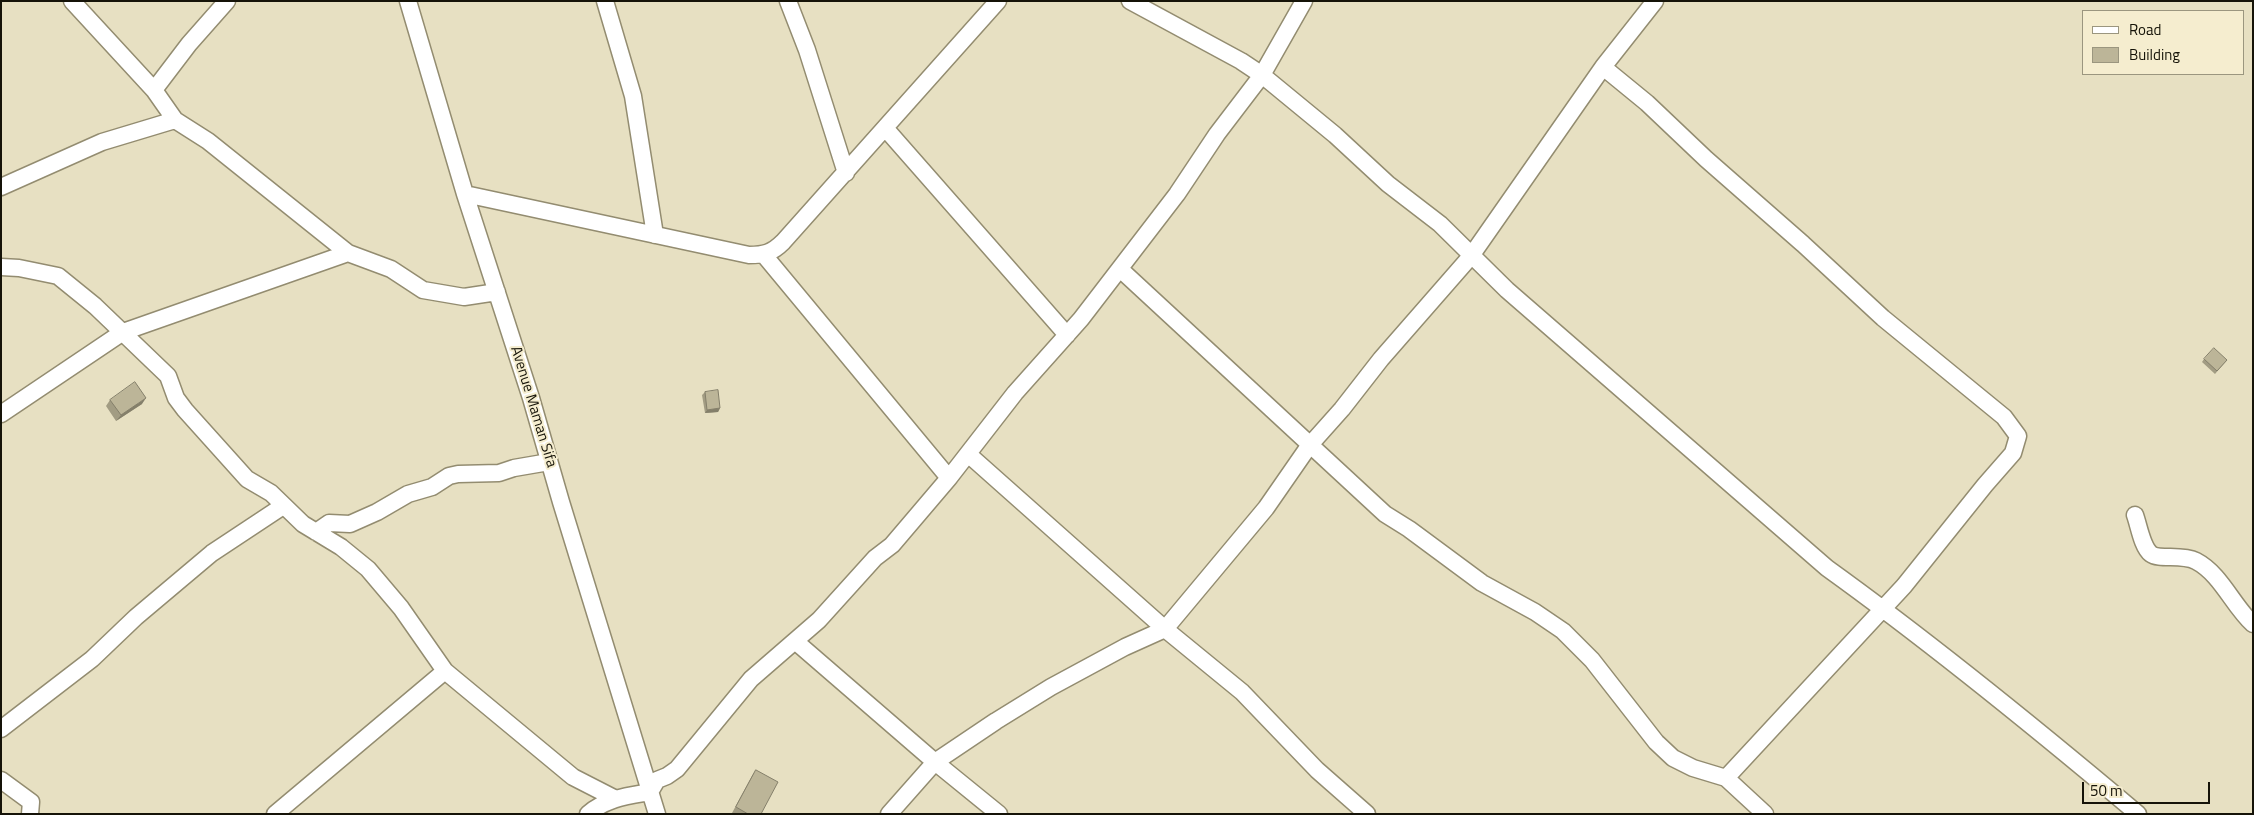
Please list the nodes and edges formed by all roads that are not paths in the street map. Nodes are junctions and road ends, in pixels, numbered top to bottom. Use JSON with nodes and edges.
{"nodes":[{"id":1,"x":72,"y":1,"type":"edge"},
{"id":2,"x":227,"y":1,"type":"edge"},
{"id":3,"x":408,"y":1,"type":"edge"},
{"id":4,"x":605,"y":1,"type":"edge"},
{"id":5,"x":788,"y":1,"type":"edge"},
{"id":6,"x":998,"y":1,"type":"edge"},
{"id":7,"x":1130,"y":1,"type":"edge"},
{"id":8,"x":1304,"y":1,"type":"edge"},
{"id":9,"x":1655,"y":1,"type":"edge"},
{"id":10,"x":1603,"y":67,"type":"junction"},
{"id":11,"x":1262,"y":75,"type":"junction"},
{"id":12,"x":154,"y":90,"type":"junction"},
{"id":13,"x":175,"y":120,"type":"junction"},
{"id":14,"x":886,"y":129,"type":"junction"},
{"id":15,"x":846,"y":173,"type":"junction"},
{"id":16,"x":1,"y":186,"type":"edge"},
{"id":17,"x":465,"y":194,"type":"junction"},
{"id":18,"x":655,"y":235,"type":"junction"},
{"id":19,"x":348,"y":253,"type":"junction"},
{"id":20,"x":764,"y":255,"type":"junction"},
{"id":21,"x":1471,"y":256,"type":"junction"},
{"id":22,"x":1,"y":267,"type":"edge"},
{"id":23,"x":1120,"y":269,"type":"junction"},
{"id":24,"x":497,"y":292,"type":"junction"},
{"id":25,"x":123,"y":332,"type":"junction"},
{"id":26,"x":1067,"y":335,"type":"junction"},
{"id":27,"x":1,"y":414,"type":"edge"},
{"id":28,"x":1309,"y":446,"type":"junction"},
{"id":29,"x":968,"y":454,"type":"junction"},
{"id":30,"x":550,"y":462,"type":"junction"},
{"id":31,"x":949,"y":478,"type":"junction"},
{"id":32,"x":283,"y":506,"type":"junction"},
{"id":33,"x":2135,"y":515,"type":"dead end"},
{"id":34,"x":316,"y":532,"type":"junction"},
{"id":35,"x":1884,"y":609,"type":"junction"},
{"id":36,"x":2253,"y":624,"type":"edge"},
{"id":37,"x":1165,"y":629,"type":"junction"},
{"id":38,"x":795,"y":641,"type":"junction"},
{"id":39,"x":445,"y":671,"type":"junction"},
{"id":40,"x":1,"y":729,"type":"edge"},
{"id":41,"x":935,"y":762,"type":"junction"},
{"id":42,"x":1726,"y":778,"type":"junction"},
{"id":43,"x":1,"y":780,"type":"edge"},
{"id":44,"x":650,"y":792,"type":"junction"},
{"id":45,"x":614,"y":798,"type":"junction"},
{"id":46,"x":30,"y":814,"type":"edge"},
{"id":47,"x":275,"y":814,"type":"edge"},
{"id":48,"x":588,"y":814,"type":"edge"},
{"id":49,"x":657,"y":814,"type":"edge"},
{"id":50,"x":889,"y":814,"type":"edge"},
{"id":51,"x":999,"y":814,"type":"edge"},
{"id":52,"x":1367,"y":814,"type":"edge"},
{"id":53,"x":1765,"y":814,"type":"edge"},
{"id":54,"x":2138,"y":814,"type":"edge"}],
"edges":[{"from":1,"to":12,"type":"street"},
{"from":2,"to":12,"type":"street"},
{"from":3,"to":17,"type":"street","name":"Avenue Maman Sifa"},
{"from":4,"to":18,"type":"street"},
{"from":5,"to":15,"type":"street"},
{"from":6,"to":14,"type":"street"},
{"from":7,"to":11,"type":"street"},
{"from":8,"to":11,"type":"street"},
{"from":9,"to":10,"type":"street"},
{"from":10,"to":21,"type":"street"},
{"from":10,"to":35,"type":"street"},
{"from":11,"to":21,"type":"street"},
{"from":11,"to":23,"type":"street"},
{"from":12,"to":13,"type":"street"},
{"from":13,"to":16,"type":"street"},
{"from":13,"to":19,"type":"street"},
{"from":14,"to":15,"type":"street"},
{"from":14,"to":26,"type":"street"},
{"from":15,"to":20,"type":"street"},
{"from":17,"to":18,"type":"street"},
{"from":17,"to":24,"type":"street","name":"Avenue Maman Sifa"},
{"from":18,"to":20,"type":"street"},
{"from":19,"to":24,"type":"street"},
{"from":19,"to":25,"type":"street"},
{"from":20,"to":31,"type":"street"},
{"from":21,"to":28,"type":"street"},
{"from":21,"to":35,"type":"street"},
{"from":22,"to":25,"type":"street"},
{"from":23,"to":26,"type":"street"},
{"from":23,"to":28,"type":"street"},
{"from":24,"to":30,"type":"street","name":"Avenue Maman Sifa"},
{"from":25,"to":27,"type":"street"},
{"from":25,"to":32,"type":"street"},
{"from":26,"to":29,"type":"street"},
{"from":28,"to":37,"type":"street"},
{"from":28,"to":42,"type":"street"},
{"from":29,"to":31,"type":"street"},
{"from":29,"to":37,"type":"street"},
{"from":30,"to":34,"type":"street"},
{"from":30,"to":44,"type":"street","name":"Avenue Maman Sifa"},
{"from":31,"to":38,"type":"street"},
{"from":32,"to":34,"type":"street"},
{"from":32,"to":40,"type":"street"},
{"from":33,"to":36,"type":"street"},
{"from":34,"to":39,"type":"street"},
{"from":35,"to":42,"type":"street"},
{"from":35,"to":54,"type":"street"},
{"from":37,"to":41,"type":"street"},
{"from":37,"to":52,"type":"street"},
{"from":38,"to":41,"type":"street"},
{"from":38,"to":44,"type":"street"},
{"from":39,"to":45,"type":"street"},
{"from":39,"to":47,"type":"street"},
{"from":41,"to":50,"type":"street"},
{"from":41,"to":51,"type":"street"},
{"from":42,"to":53,"type":"street"},
{"from":43,"to":46,"type":"street"},
{"from":44,"to":45,"type":"street"},
{"from":44,"to":49,"type":"street","name":"Avenue Maman Sifa"},
{"from":45,"to":48,"type":"street"}]}
